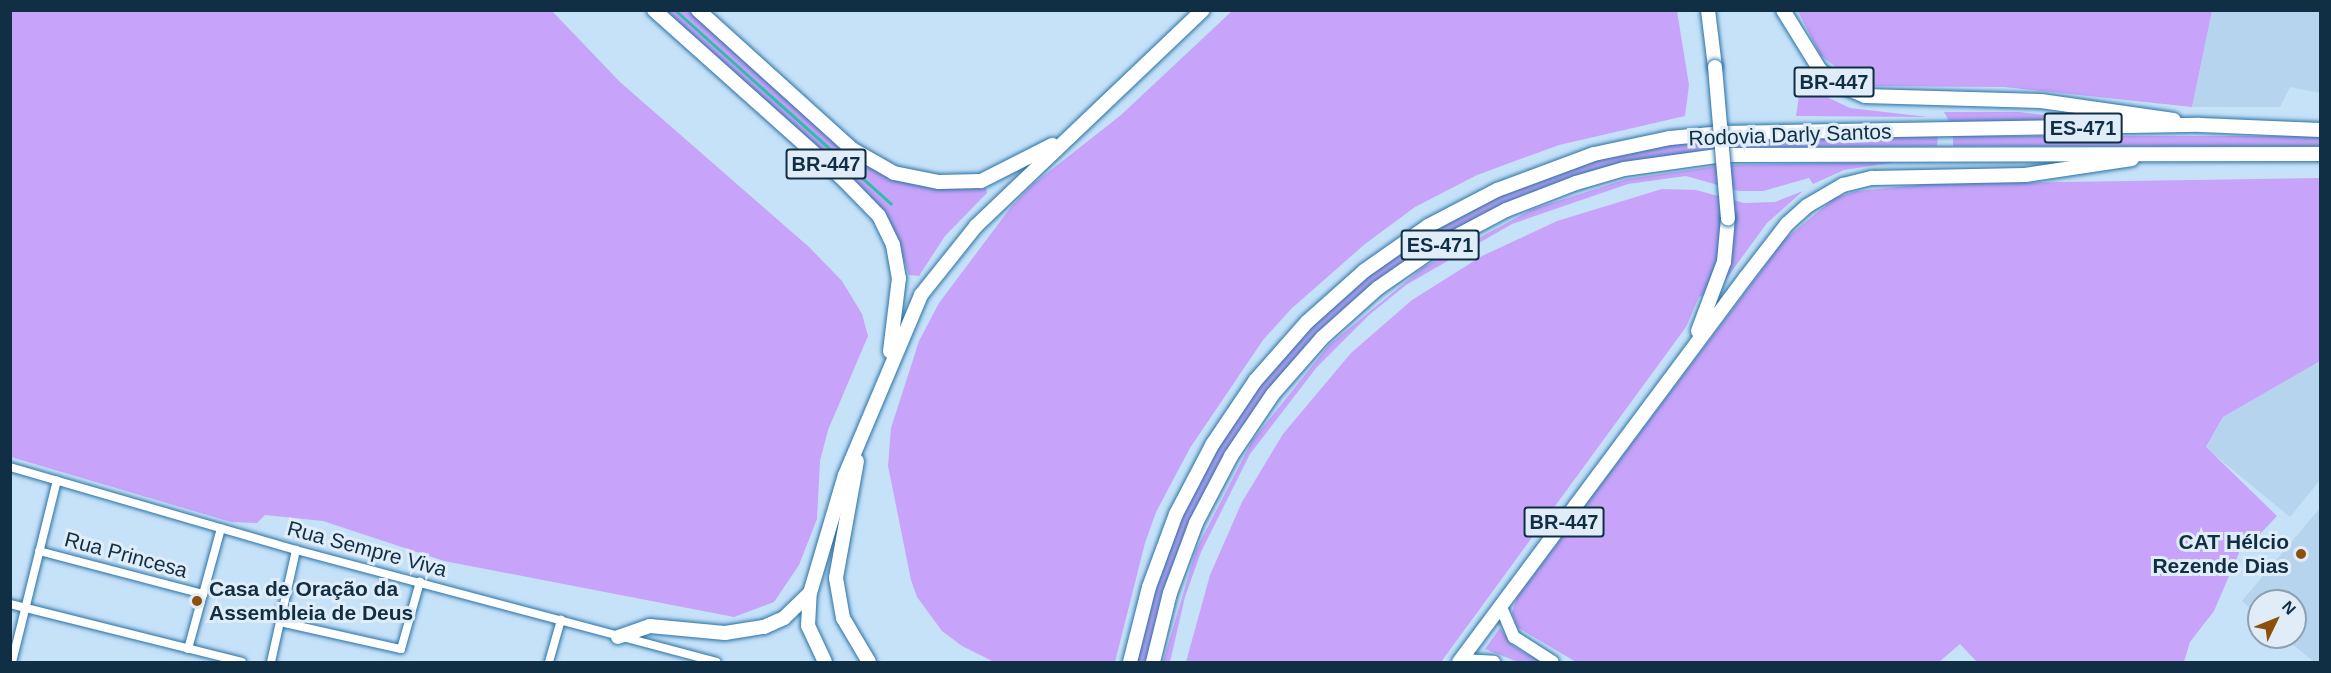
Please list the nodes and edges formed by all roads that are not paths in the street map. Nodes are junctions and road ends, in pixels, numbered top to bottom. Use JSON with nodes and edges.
{"nodes":[{"id":1,"x":654,"y":10,"type":"edge"},
{"id":2,"x":698,"y":10,"type":"edge"},
{"id":3,"x":1203,"y":10,"type":"edge"},
{"id":4,"x":1708,"y":10,"type":"edge"},
{"id":5,"x":1783,"y":10,"type":"edge"},
{"id":6,"x":2200,"y":125,"type":"junction"},
{"id":7,"x":2320,"y":130,"type":"edge"},
{"id":8,"x":1067,"y":136,"type":"junction"},
{"id":9,"x":2158,"y":153,"type":"junction"},
{"id":10,"x":2320,"y":154,"type":"edge"},
{"id":11,"x":887,"y":368,"type":"junction"},
{"id":12,"x":1666,"y":384,"type":"junction"},
{"id":13,"x":861,"y":432,"type":"junction"},
{"id":14,"x":10,"y":467,"type":"edge"},
{"id":15,"x":57,"y":480,"type":"junction"},
{"id":16,"x":221,"y":528,"type":"junction"},
{"id":17,"x":296,"y":550,"type":"junction"},
{"id":18,"x":39,"y":551,"type":"junction"},
{"id":19,"x":420,"y":582,"type":"junction"},
{"id":20,"x":810,"y":593,"type":"junction"},
{"id":21,"x":203,"y":594,"type":"junction"},
{"id":22,"x":10,"y":604,"type":"edge"},
{"id":23,"x":1501,"y":607,"type":"junction"},
{"id":24,"x":25,"y":608,"type":"junction"},
{"id":25,"x":561,"y":620,"type":"junction"},
{"id":26,"x":280,"y":622,"type":"junction"},
{"id":27,"x":618,"y":637,"type":"junction"},
{"id":28,"x":189,"y":649,"type":"junction"},
{"id":29,"x":1460,"y":662,"type":"edge"},
{"id":30,"x":12,"y":663,"type":"edge"},
{"id":31,"x":242,"y":663,"type":"edge"},
{"id":32,"x":271,"y":663,"type":"edge"},
{"id":33,"x":549,"y":663,"type":"edge"},
{"id":34,"x":716,"y":663,"type":"edge"},
{"id":35,"x":825,"y":663,"type":"edge"},
{"id":36,"x":869,"y":663,"type":"edge"},
{"id":37,"x":1130,"y":663,"type":"edge"},
{"id":38,"x":1153,"y":663,"type":"edge"},
{"id":39,"x":1494,"y":663,"type":"edge"},
{"id":40,"x":1553,"y":663,"type":"edge"}],
"edges":[{"from":1,"to":11,"type":"main road","number":"BR-447"},
{"from":2,"to":8,"type":"main road","number":"BR-447"},
{"from":3,"to":8,"type":"main road","number":"BR-447"},
{"from":4,"to":12,"type":"main road","number":"BR-447","bridge":true},
{"from":5,"to":6,"type":"main road","number":"BR-447"},
{"from":6,"to":7,"type":"main road","name":"Rodovia Darly Santos","number":"ES-471"},
{"from":6,"to":37,"type":"main road","name":"Rodovia Darly Santos","number":"ES-471"},
{"from":8,"to":11,"type":"main road","number":"BR-447"},
{"from":9,"to":10,"type":"main road","name":"Rodovia Darly Santos","number":"ES-471"},
{"from":9,"to":12,"type":"main road"},
{"from":9,"to":38,"type":"main road","name":"Rodovia Darly Santos","number":"ES-471"},
{"from":11,"to":13,"type":"main road","number":"BR-447"},
{"from":12,"to":23,"type":"main road","number":"BR-447"},
{"from":13,"to":20,"type":"main road","number":"BR-447"},
{"from":13,"to":36,"type":"main road","number":"BR-447"},
{"from":14,"to":15,"type":"street","name":"Rua Sempre Viva"},
{"from":15,"to":16,"type":"street","name":"Rua Sempre Viva"},
{"from":15,"to":18,"type":"street"},
{"from":16,"to":17,"type":"street","name":"Rua Sempre Viva"},
{"from":16,"to":21,"type":"street"},
{"from":17,"to":19,"type":"street","name":"Rua Sempre Viva"},
{"from":17,"to":26,"type":"street"},
{"from":18,"to":21,"type":"street","name":"Rua Princesa"},
{"from":18,"to":24,"type":"street"},
{"from":19,"to":25,"type":"street","name":"Rua Sempre Viva"},
{"from":19,"to":26,"type":"street"},
{"from":20,"to":27,"type":"main road"},
{"from":20,"to":35,"type":"main road","number":"BR-447"},
{"from":21,"to":28,"type":"street"},
{"from":22,"to":24,"type":"street"},
{"from":23,"to":29,"type":"main road","number":"BR-447"},
{"from":23,"to":40,"type":"street"},
{"from":24,"to":28,"type":"street"},
{"from":24,"to":30,"type":"street"},
{"from":25,"to":27,"type":"street","name":"Rua Sempre Viva"},
{"from":25,"to":33,"type":"street"},
{"from":26,"to":32,"type":"street"},
{"from":27,"to":34,"type":"street","name":"Rua Sempre Viva"},
{"from":28,"to":31,"type":"street"},
{"from":29,"to":39,"type":"street"}]}
